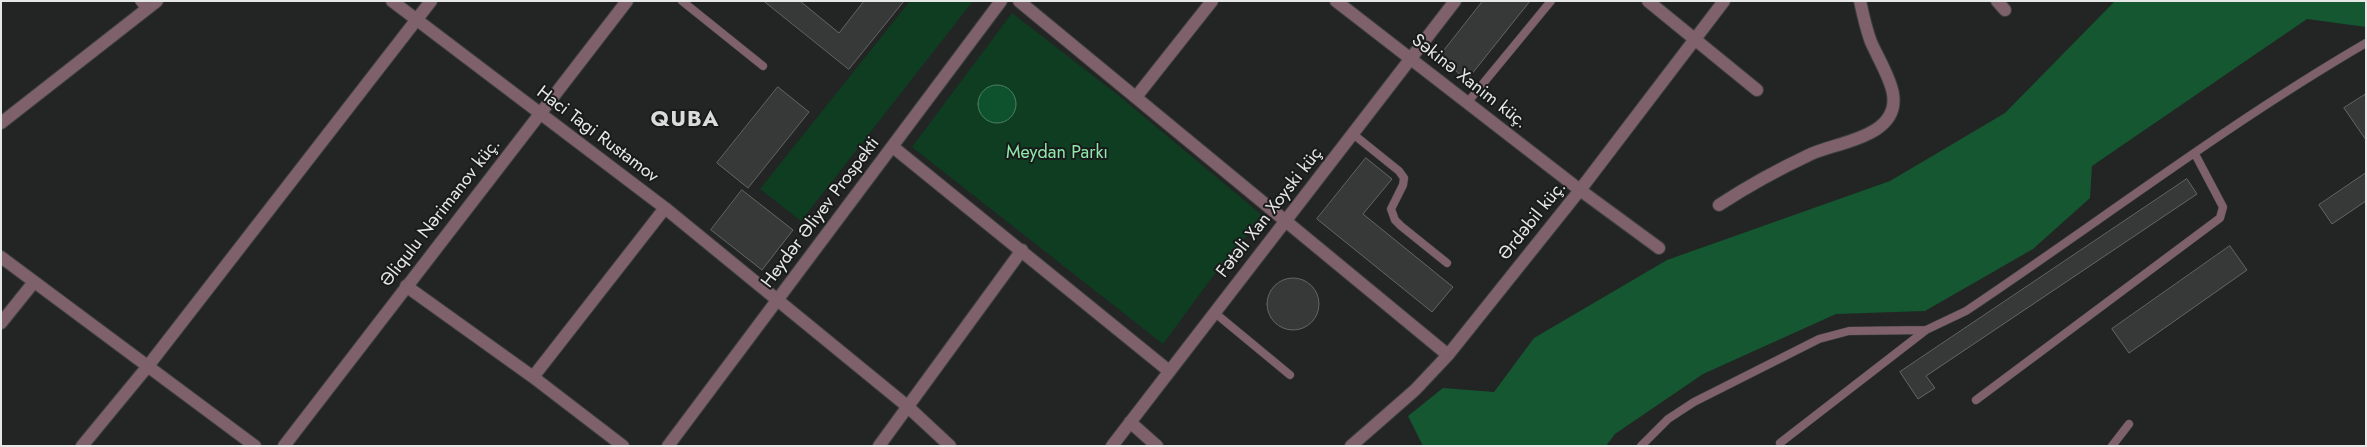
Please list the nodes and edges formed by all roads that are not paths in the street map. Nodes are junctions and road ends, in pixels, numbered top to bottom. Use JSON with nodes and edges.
{"nodes":[{"id":1,"x":157,"y":1,"type":"edge"},
{"id":2,"x":392,"y":1,"type":"edge"},
{"id":3,"x":431,"y":1,"type":"edge"},
{"id":4,"x":626,"y":1,"type":"edge"},
{"id":5,"x":682,"y":1,"type":"edge"},
{"id":6,"x":1001,"y":1,"type":"edge"},
{"id":7,"x":1019,"y":1,"type":"edge"},
{"id":8,"x":1212,"y":1,"type":"edge"},
{"id":9,"x":1336,"y":1,"type":"edge"},
{"id":10,"x":1455,"y":1,"type":"edge"},
{"id":11,"x":1551,"y":1,"type":"edge"},
{"id":12,"x":1648,"y":1,"type":"edge"},
{"id":13,"x":1724,"y":1,"type":"edge"},
{"id":14,"x":1860,"y":1,"type":"edge"},
{"id":15,"x":143,"y":6,"type":"edge"},
{"id":16,"x":416,"y":20,"type":"junction"},
{"id":17,"x":1696,"y":40,"type":"junction"},
{"id":18,"x":2366,"y":43,"type":"edge"},
{"id":19,"x":1411,"y":58,"type":"junction"},
{"id":20,"x":763,"y":66,"type":"dead end"},
{"id":21,"x":1757,"y":90,"type":"dead end"},
{"id":22,"x":1136,"y":98,"type":"junction"},
{"id":23,"x":1468,"y":103,"type":"junction"},
{"id":24,"x":541,"y":114,"type":"junction"},
{"id":25,"x":1,"y":123,"type":"edge"},
{"id":26,"x":1353,"y":134,"type":"junction"},
{"id":27,"x":893,"y":147,"type":"junction"},
{"id":28,"x":2195,"y":154,"type":"junction"},
{"id":29,"x":1580,"y":190,"type":"junction"},
{"id":30,"x":1719,"y":205,"type":"dead end"},
{"id":31,"x":665,"y":208,"type":"junction"},
{"id":32,"x":1286,"y":221,"type":"junction"},
{"id":33,"x":1659,"y":248,"type":"dead end"},
{"id":34,"x":1022,"y":250,"type":"junction"},
{"id":35,"x":1,"y":258,"type":"edge"},
{"id":36,"x":1447,"y":263,"type":"dead end"},
{"id":37,"x":34,"y":282,"type":"junction"},
{"id":38,"x":406,"y":286,"type":"junction"},
{"id":39,"x":777,"y":300,"type":"junction"},
{"id":40,"x":1215,"y":313,"type":"junction"},
{"id":41,"x":1,"y":324,"type":"edge"},
{"id":42,"x":1926,"y":330,"type":"junction"},
{"id":43,"x":1448,"y":355,"type":"junction"},
{"id":44,"x":148,"y":366,"type":"junction"},
{"id":45,"x":1170,"y":371,"type":"junction"},
{"id":46,"x":1290,"y":375,"type":"dead end"},
{"id":47,"x":533,"y":377,"type":"junction"},
{"id":48,"x":1976,"y":400,"type":"dead end"},
{"id":49,"x":907,"y":406,"type":"junction"},
{"id":50,"x":1130,"y":422,"type":"junction"},
{"id":51,"x":2129,"y":424,"type":"dead end"},
{"id":52,"x":1780,"y":443,"type":"dead end"},
{"id":53,"x":82,"y":446,"type":"edge"},
{"id":54,"x":255,"y":446,"type":"edge"},
{"id":55,"x":284,"y":446,"type":"edge"},
{"id":56,"x":623,"y":446,"type":"edge"},
{"id":57,"x":668,"y":446,"type":"edge"},
{"id":58,"x":879,"y":446,"type":"edge"},
{"id":59,"x":950,"y":446,"type":"edge"},
{"id":60,"x":1112,"y":446,"type":"edge"},
{"id":61,"x":1157,"y":446,"type":"edge"},
{"id":62,"x":1352,"y":446,"type":"edge"},
{"id":63,"x":1641,"y":446,"type":"edge"},
{"id":64,"x":2112,"y":446,"type":"edge"}],
"edges":[{"from":1,"to":15,"type":"street"},
{"from":2,"to":16,"type":"street","name":"Haci Tagi Rustamov"},
{"from":3,"to":16,"type":"street"},
{"from":4,"to":24,"type":"street","name":"Əliqulu Nərimanov küç."},
{"from":5,"to":20,"type":"lane"},
{"from":6,"to":27,"type":"street","name":"Heydər Əliyev Prospekti"},
{"from":7,"to":22,"type":"street"},
{"from":8,"to":22,"type":"street"},
{"from":9,"to":19,"type":"street","name":"Səkinə Xanim küç."},
{"from":10,"to":19,"type":"street","name":"Fətəli Xan Xoyski küç"},
{"from":11,"to":23,"type":"lane"},
{"from":12,"to":17,"type":"street"},
{"from":13,"to":17,"type":"street","name":"Ərdəbil küç."},
{"from":14,"to":30,"type":"street"},
{"from":15,"to":25,"type":"street"},
{"from":16,"to":24,"type":"street","name":"Haci Tagi Rustamov"},
{"from":16,"to":44,"type":"street"},
{"from":17,"to":21,"type":"street"},
{"from":17,"to":29,"type":"street","name":"Ərdəbil küç."},
{"from":18,"to":28,"type":"lane"},
{"from":19,"to":23,"type":"street","name":"Səkinə Xanim küç."},
{"from":19,"to":26,"type":"street","name":"Fətəli Xan Xoyski küç"},
{"from":22,"to":32,"type":"street"},
{"from":23,"to":29,"type":"street","name":"Səkinə Xanim küç."},
{"from":24,"to":31,"type":"street","name":"Haci Tagi Rustamov"},
{"from":24,"to":38,"type":"street","name":"Əliqulu Nərimanov küç."},
{"from":26,"to":32,"type":"street","name":"Fətəli Xan Xoyski küç"},
{"from":26,"to":36,"type":"lane"},
{"from":27,"to":34,"type":"street"},
{"from":27,"to":39,"type":"street","name":"Heydər Əliyev Prospekti"},
{"from":28,"to":42,"type":"lane"},
{"from":28,"to":48,"type":"lane"},
{"from":29,"to":33,"type":"street","name":"Səkinə Xanim küç."},
{"from":29,"to":43,"type":"street","name":"Ərdəbil küç."},
{"from":31,"to":39,"type":"street","name":"Haci Tagi Rustamov"},
{"from":31,"to":47,"type":"street"},
{"from":32,"to":40,"type":"street","name":"Fətəli Xan Xoyski küç"},
{"from":32,"to":43,"type":"street"},
{"from":34,"to":45,"type":"street"},
{"from":34,"to":49,"type":"street"},
{"from":35,"to":37,"type":"street"},
{"from":37,"to":41,"type":"street"},
{"from":37,"to":44,"type":"street"},
{"from":38,"to":47,"type":"street"},
{"from":38,"to":55,"type":"street","name":"Əliqulu Nərimanov küç."},
{"from":39,"to":49,"type":"street","name":"Haci Tagi Rustamov"},
{"from":39,"to":57,"type":"street","name":"Heydər Əliyev Prospekti"},
{"from":40,"to":45,"type":"street","name":"Fətəli Xan Xoyski küç"},
{"from":40,"to":46,"type":"lane"},
{"from":42,"to":52,"type":"lane"},
{"from":42,"to":63,"type":"lane"},
{"from":43,"to":62,"type":"street","name":"Ərdəbil küç."},
{"from":44,"to":53,"type":"street"},
{"from":44,"to":54,"type":"street"},
{"from":45,"to":50,"type":"street","name":"Fətəli Xan Xoyski küç"},
{"from":47,"to":56,"type":"street"},
{"from":49,"to":58,"type":"street"},
{"from":49,"to":59,"type":"street","name":"Haci Tagi Rustamov"},
{"from":50,"to":60,"type":"street","name":"Fətəli Xan Xoyski küç"},
{"from":50,"to":61,"type":"street"},
{"from":51,"to":64,"type":"lane"}]}
